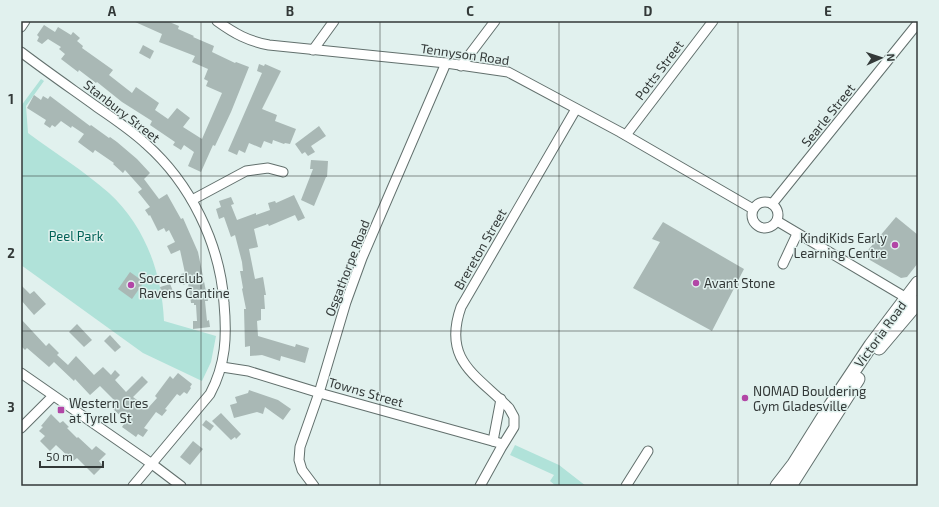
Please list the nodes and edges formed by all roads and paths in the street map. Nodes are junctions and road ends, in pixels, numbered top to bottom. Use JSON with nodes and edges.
{"nodes":[{"id":1,"x":25,"y":21,"type":"edge"},
{"id":2,"x":217,"y":21,"type":"edge"},
{"id":3,"x":334,"y":21,"type":"edge"},
{"id":4,"x":495,"y":21,"type":"edge"},
{"id":5,"x":713,"y":21,"type":"edge"},
{"id":6,"x":918,"y":23,"type":"edge"},
{"id":7,"x":21,"y":27,"type":"edge"},
{"id":8,"x":313,"y":50,"type":"junction"},
{"id":9,"x":21,"y":52,"type":"edge"},
{"id":10,"x":446,"y":63,"type":"junction"},
{"id":11,"x":461,"y":66,"type":"junction"},
{"id":12,"x":576,"y":109,"type":"junction"},
{"id":13,"x":626,"y":136,"type":"junction"},
{"id":14,"x":283,"y":172,"type":"dead end"},
{"id":15,"x":192,"y":200,"type":"junction"},
{"id":16,"x":772,"y":204,"type":"junction"},
{"id":17,"x":753,"y":209,"type":"junction"},
{"id":18,"x":777,"y":221,"type":"junction"},
{"id":19,"x":797,"y":234,"type":"junction"},
{"id":20,"x":783,"y":264,"type":"dead end"},
{"id":21,"x":918,"y":283,"type":"edge"},
{"id":22,"x":913,"y":302,"type":"edge"},
{"id":23,"x":222,"y":367,"type":"junction"},
{"id":24,"x":21,"y":373,"type":"edge"},
{"id":25,"x":319,"y":392,"type":"junction"},
{"id":26,"x":53,"y":396,"type":"junction"},
{"id":27,"x":501,"y":399,"type":"junction"},
{"id":28,"x":21,"y":428,"type":"edge"},
{"id":29,"x":493,"y":441,"type":"junction"},
{"id":30,"x":503,"y":444,"type":"junction"},
{"id":31,"x":648,"y":451,"type":"dead end"},
{"id":32,"x":152,"y":464,"type":"junction"},
{"id":33,"x":133,"y":486,"type":"edge"},
{"id":34,"x":181,"y":486,"type":"edge"},
{"id":35,"x":314,"y":486,"type":"edge"},
{"id":36,"x":480,"y":486,"type":"edge"},
{"id":37,"x":626,"y":486,"type":"edge"},
{"id":38,"x":777,"y":486,"type":"edge"},
{"id":39,"x":790,"y":486,"type":"edge"}],
"edges":[{"from":1,"to":7,"type":"street"},
{"from":2,"to":8,"type":"street","name":"Tennyson Road"},
{"from":3,"to":8,"type":"street"},
{"from":4,"to":11,"type":"street"},
{"from":5,"to":13,"type":"street","name":"Potts Street"},
{"from":6,"to":16,"type":"street","name":"Searle Street"},
{"from":8,"to":10,"type":"street","name":"Tennyson Road"},
{"from":9,"to":15,"type":"street","name":"Stanbury Street"},
{"from":10,"to":11,"type":"street","name":"Tennyson Road"},
{"from":10,"to":25,"type":"street","name":"Osgathorpe Road"},
{"from":11,"to":12,"type":"street","name":"Tennyson Road"},
{"from":12,"to":13,"type":"street","name":"Tennyson Road"},
{"from":12,"to":27,"type":"street","name":"Brereton Street"},
{"from":13,"to":17,"type":"street","name":"Tennyson Road"},
{"from":14,"to":15,"type":"street"},
{"from":15,"to":23,"type":"street","name":"Stanbury Street"},
{"from":16,"to":17,"type":"street"},
{"from":16,"to":18,"type":"street"},
{"from":17,"to":18,"type":"street"},
{"from":18,"to":19,"type":"street"},
{"from":19,"to":20,"type":"street"},
{"from":19,"to":22,"type":"street"},
{"from":21,"to":22,"type":"highway","name":"Victoria Road"},
{"from":22,"to":38,"type":"highway","name":"Victoria Road"},
{"from":22,"to":39,"type":"highway","name":"Victoria Road"},
{"from":23,"to":25,"type":"street","name":"Towns Street"},
{"from":23,"to":32,"type":"street","name":"Stanbury Street"},
{"from":24,"to":26,"type":"street"},
{"from":25,"to":29,"type":"street","name":"Towns Street"},
{"from":25,"to":35,"type":"street","name":"Osgathorpe Road"},
{"from":26,"to":28,"type":"street"},
{"from":26,"to":32,"type":"street"},
{"from":27,"to":29,"type":"street"},
{"from":27,"to":30,"type":"street","name":"Brereton Street"},
{"from":29,"to":30,"type":"street","name":"Towns Street"},
{"from":30,"to":36,"type":"street","name":"Brereton Street"},
{"from":31,"to":37,"type":"street"},
{"from":32,"to":33,"type":"street","name":"Stanbury Street"},
{"from":32,"to":34,"type":"street"}]}
